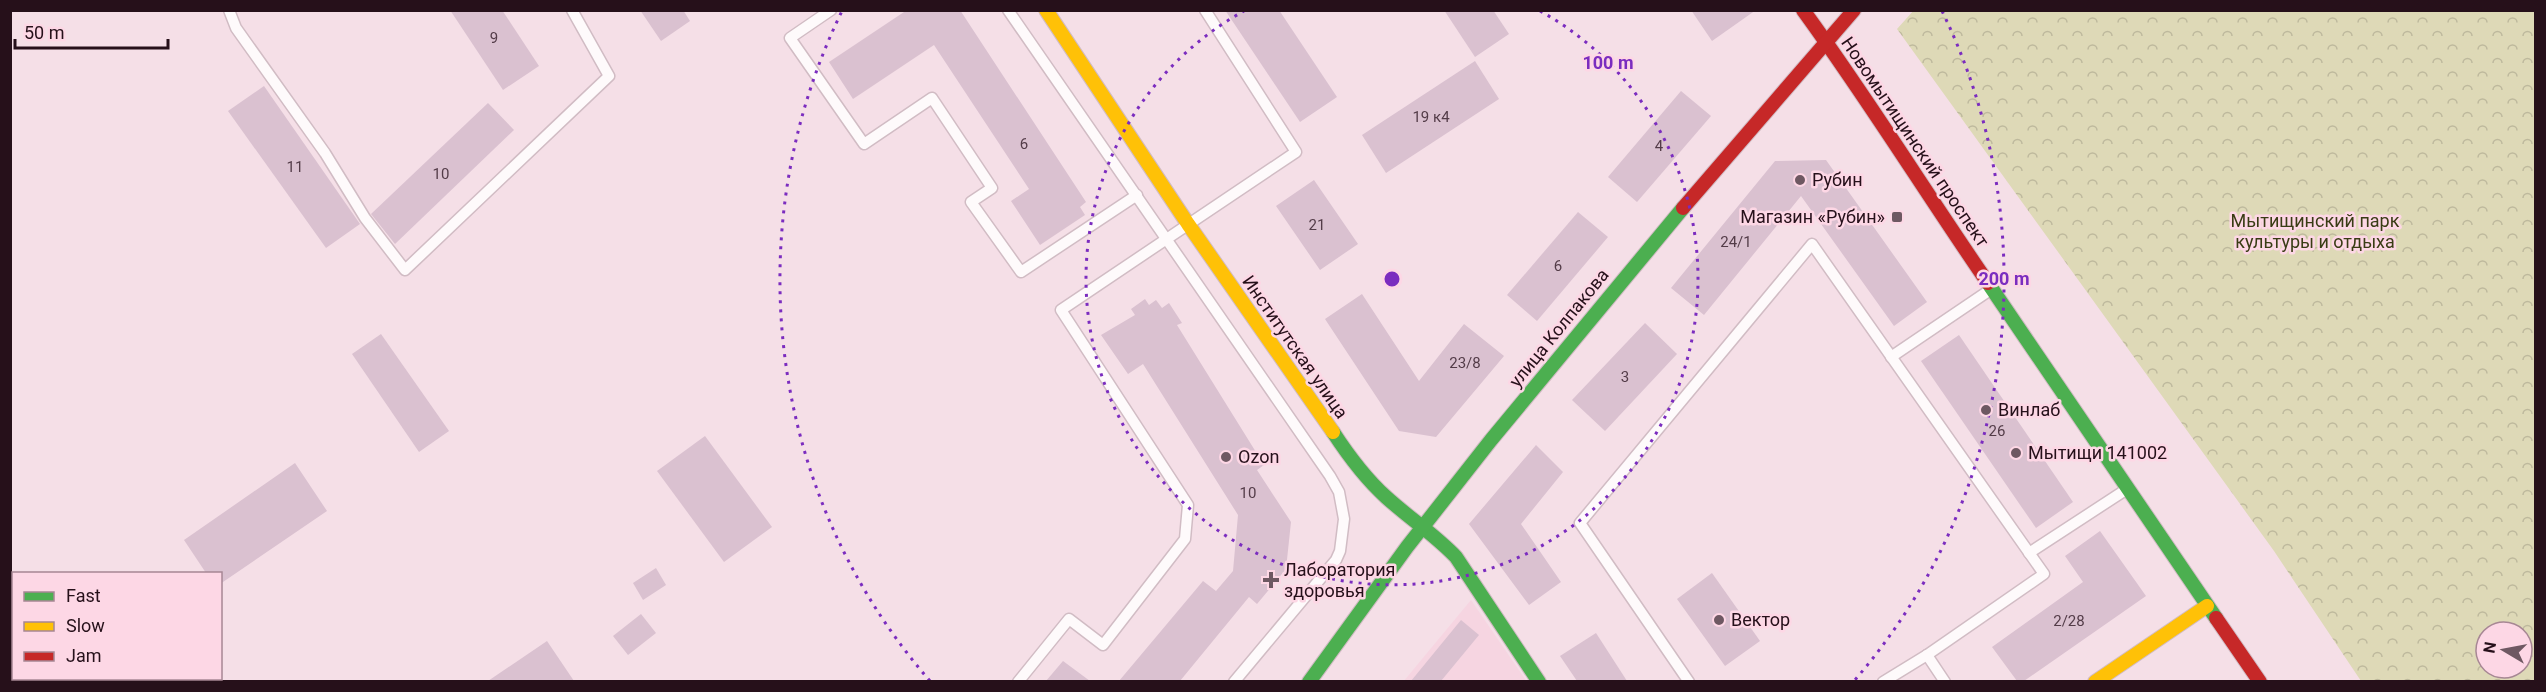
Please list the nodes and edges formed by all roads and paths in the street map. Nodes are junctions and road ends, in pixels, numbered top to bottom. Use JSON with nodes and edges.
{"nodes":[{"id":1,"x":229,"y":10,"type":"edge"},
{"id":2,"x":572,"y":10,"type":"edge"},
{"id":3,"x":831,"y":10,"type":"edge"},
{"id":4,"x":1008,"y":10,"type":"edge"},
{"id":5,"x":1046,"y":10,"type":"edge"},
{"id":6,"x":1205,"y":10,"type":"edge"},
{"id":7,"x":1803,"y":10,"type":"edge"},
{"id":8,"x":1854,"y":10,"type":"edge"},
{"id":9,"x":1826,"y":43,"type":"junction"},
{"id":10,"x":1137,"y":195,"type":"junction"},
{"id":11,"x":1188,"y":224,"type":"junction"},
{"id":12,"x":1168,"y":239,"type":"junction"},
{"id":13,"x":1992,"y":288,"type":"junction"},
{"id":14,"x":1891,"y":357,"type":"junction"},
{"id":15,"x":2128,"y":488,"type":"junction"},
{"id":16,"x":1424,"y":526,"type":"junction"},
{"id":17,"x":2029,"y":553,"type":"junction"},
{"id":18,"x":2207,"y":606,"type":"junction"},
{"id":19,"x":1927,"y":655,"type":"junction"},
{"id":20,"x":1017,"y":681,"type":"edge"},
{"id":21,"x":1234,"y":681,"type":"edge"},
{"id":22,"x":1309,"y":681,"type":"edge"},
{"id":23,"x":1539,"y":681,"type":"edge"},
{"id":24,"x":1689,"y":681,"type":"edge"},
{"id":25,"x":1883,"y":681,"type":"edge"},
{"id":26,"x":1946,"y":681,"type":"edge"},
{"id":27,"x":2096,"y":681,"type":"edge"},
{"id":28,"x":2260,"y":681,"type":"edge"}],
"edges":[{"from":1,"to":2,"type":"lane"},
{"from":3,"to":10,"type":"lane"},
{"from":4,"to":10,"type":"lane"},
{"from":5,"to":11,"type":"street","name":"Институтская улица"},
{"from":6,"to":11,"type":"lane"},
{"from":7,"to":9,"type":"street","name":"Новомытищинский проспект"},
{"from":8,"to":9,"type":"street","name":"улица Колпакова"},
{"from":9,"to":13,"type":"street","name":"Новомытищинский проспект"},
{"from":9,"to":16,"type":"street","name":"улица Колпакова"},
{"from":10,"to":12,"type":"lane"},
{"from":11,"to":12,"type":"lane"},
{"from":11,"to":16,"type":"street","name":"Институтская улица"},
{"from":12,"to":20,"type":"lane"},
{"from":12,"to":21,"type":"lane"},
{"from":13,"to":14,"type":"lane"},
{"from":13,"to":15,"type":"street","name":"Новомытищинский проспект"},
{"from":14,"to":17,"type":"lane"},
{"from":14,"to":24,"type":"lane"},
{"from":15,"to":17,"type":"lane"},
{"from":15,"to":18,"type":"street","name":"Новомытищинский проспект"},
{"from":16,"to":22,"type":"street","name":"улица Колпакова"},
{"from":16,"to":23,"type":"street","name":"Институтская улица"},
{"from":17,"to":19,"type":"lane"},
{"from":18,"to":27,"type":"street"},
{"from":18,"to":28,"type":"street","name":"Новомытищинский проспект"},
{"from":19,"to":25,"type":"lane"},
{"from":19,"to":26,"type":"lane"}]}
